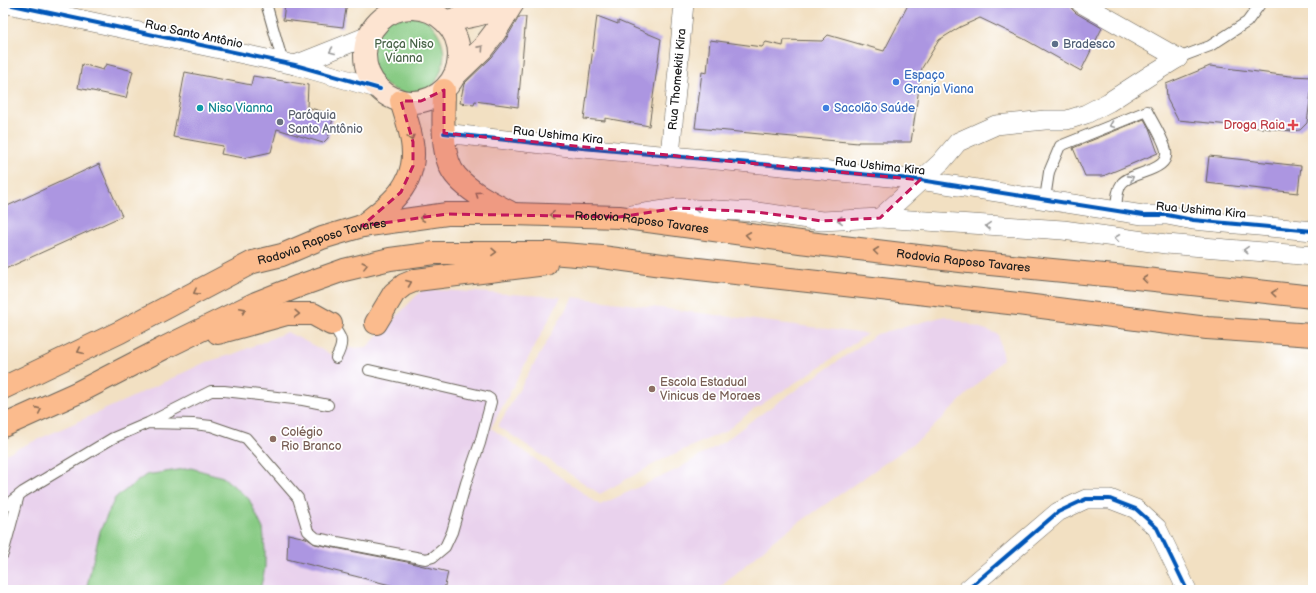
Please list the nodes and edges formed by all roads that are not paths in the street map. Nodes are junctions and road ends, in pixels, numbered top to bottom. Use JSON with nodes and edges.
{"nodes":[{"id":1,"x":3,"y":3,"type":"edge"},
{"id":2,"x":266,"y":3,"type":"edge"},
{"id":3,"x":509,"y":3,"type":"edge"},
{"id":4,"x":513,"y":3,"type":"edge"},
{"id":5,"x":684,"y":3,"type":"edge"},
{"id":6,"x":1081,"y":3,"type":"edge"},
{"id":7,"x":1261,"y":3,"type":"edge"},
{"id":8,"x":445,"y":22,"type":"junction"},
{"id":9,"x":368,"y":36,"type":"junction"},
{"id":10,"x":1178,"y":58,"type":"junction"},
{"id":11,"x":289,"y":64,"type":"junction"},
{"id":12,"x":449,"y":83,"type":"junction"},
{"id":13,"x":380,"y":89,"type":"junction"},
{"id":14,"x":401,"y":101,"type":"junction"},
{"id":15,"x":444,"y":133,"type":"junction"},
{"id":16,"x":670,"y":156,"type":"junction"},
{"id":17,"x":920,"y":180,"type":"junction"},
{"id":18,"x":1045,"y":199,"type":"junction"},
{"id":19,"x":1116,"y":210,"type":"junction"},
{"id":20,"x":512,"y":214,"type":"junction"},
{"id":21,"x":619,"y":217,"type":"junction"},
{"id":22,"x":880,"y":218,"type":"junction"},
{"id":23,"x":362,"y":226,"type":"junction"},
{"id":24,"x":1313,"y":231,"type":"edge"},
{"id":25,"x":1313,"y":256,"type":"edge"},
{"id":26,"x":602,"y":257,"type":"junction"},
{"id":27,"x":1313,"y":297,"type":"edge"},
{"id":28,"x":376,"y":322,"type":"dead end"},
{"id":29,"x":331,"y":324,"type":"joint"},
{"id":30,"x":1313,"y":334,"type":"edge"},
{"id":31,"x":164,"y":348,"type":"junction"},
{"id":32,"x":336,"y":358,"type":"dead end"},
{"id":33,"x":369,"y":370,"type":"dead end"},
{"id":34,"x":3,"y":388,"type":"edge"},
{"id":35,"x":328,"y":405,"type":"dead end"},
{"id":36,"x":148,"y":423,"type":"junction"},
{"id":37,"x":3,"y":426,"type":"edge"},
{"id":38,"x":19,"y":495,"type":"junction"},
{"id":39,"x":3,"y":508,"type":"edge"},
{"id":40,"x":3,"y":554,"type":"edge"},
{"id":41,"x":967,"y":590,"type":"edge"},
{"id":42,"x":1188,"y":590,"type":"edge"}],
"edges":[{"from":1,"to":11,"type":"street","name":"Rua Santo Antônio"},
{"from":2,"to":11,"type":"lane"},
{"from":3,"to":8,"type":"main road"},
{"from":12,"to":4,"type":"main road","one_way":true},
{"from":5,"to":16,"type":"street","name":"Rua Thomekiti Kira"},
{"from":6,"to":10,"type":"street"},
{"from":7,"to":10,"type":"lane","name":"Rua Ushima Kira"},
{"from":8,"to":9,"type":"main road"},
{"from":8,"to":12,"type":"main road"},
{"from":9,"to":11,"type":"street","one_way":true},
{"from":9,"to":13,"type":"main road"},
{"from":10,"to":17,"type":"street","name":"Rua Ushima Kira"},
{"from":11,"to":13,"type":"street","name":"Rua Santo Antônio"},
{"from":12,"to":14,"type":"main road"},
{"from":12,"to":15,"type":"highway"},
{"from":13,"to":14,"type":"main road"},
{"from":14,"to":23,"type":"highway","one_way":true},
{"from":15,"to":16,"type":"street","name":"Rua Ushima Kira"},
{"from":20,"to":15,"type":"highway","one_way":true},
{"from":16,"to":17,"type":"street","name":"Rua Ushima Kira"},
{"from":17,"to":18,"type":"street","name":"Rua Ushima Kira"},
{"from":17,"to":22,"type":"street"},
{"from":18,"to":19,"type":"street","name":"Rua Ushima Kira"},
{"from":19,"to":18,"type":"lane","one_way":true},
{"from":19,"to":24,"type":"street","name":"Rua Ushima Kira"},
{"from":21,"to":20,"type":"highway","name":"Rodovia Raposo Tavares","one_way":true},
{"from":20,"to":23,"type":"highway","name":"Rodovia Raposo Tavares","one_way":true},
{"from":22,"to":21,"type":"street","one_way":true},
{"from":27,"to":21,"type":"highway","name":"Rodovia Raposo Tavares","one_way":true},
{"from":25,"to":22,"type":"street","one_way":true},
{"from":23,"to":34,"type":"highway","name":"Rodovia Raposo Tavares","one_way":true},
{"from":28,"to":26,"type":"highway","one_way":true},
{"from":26,"to":30,"type":"highway"},
{"from":31,"to":26,"type":"highway","one_way":true},
{"from":31,"to":29,"type":"highway","one_way":true},
{"from":29,"to":32,"type":"lane"},
{"from":37,"to":31,"type":"highway","one_way":true},
{"from":33,"to":36,"type":"lane"},
{"from":35,"to":36,"type":"lane"},
{"from":36,"to":38,"type":"lane"},
{"from":38,"to":39,"type":"lane"},
{"from":38,"to":40,"type":"lane"},
{"from":41,"to":42,"type":"street"}]}
